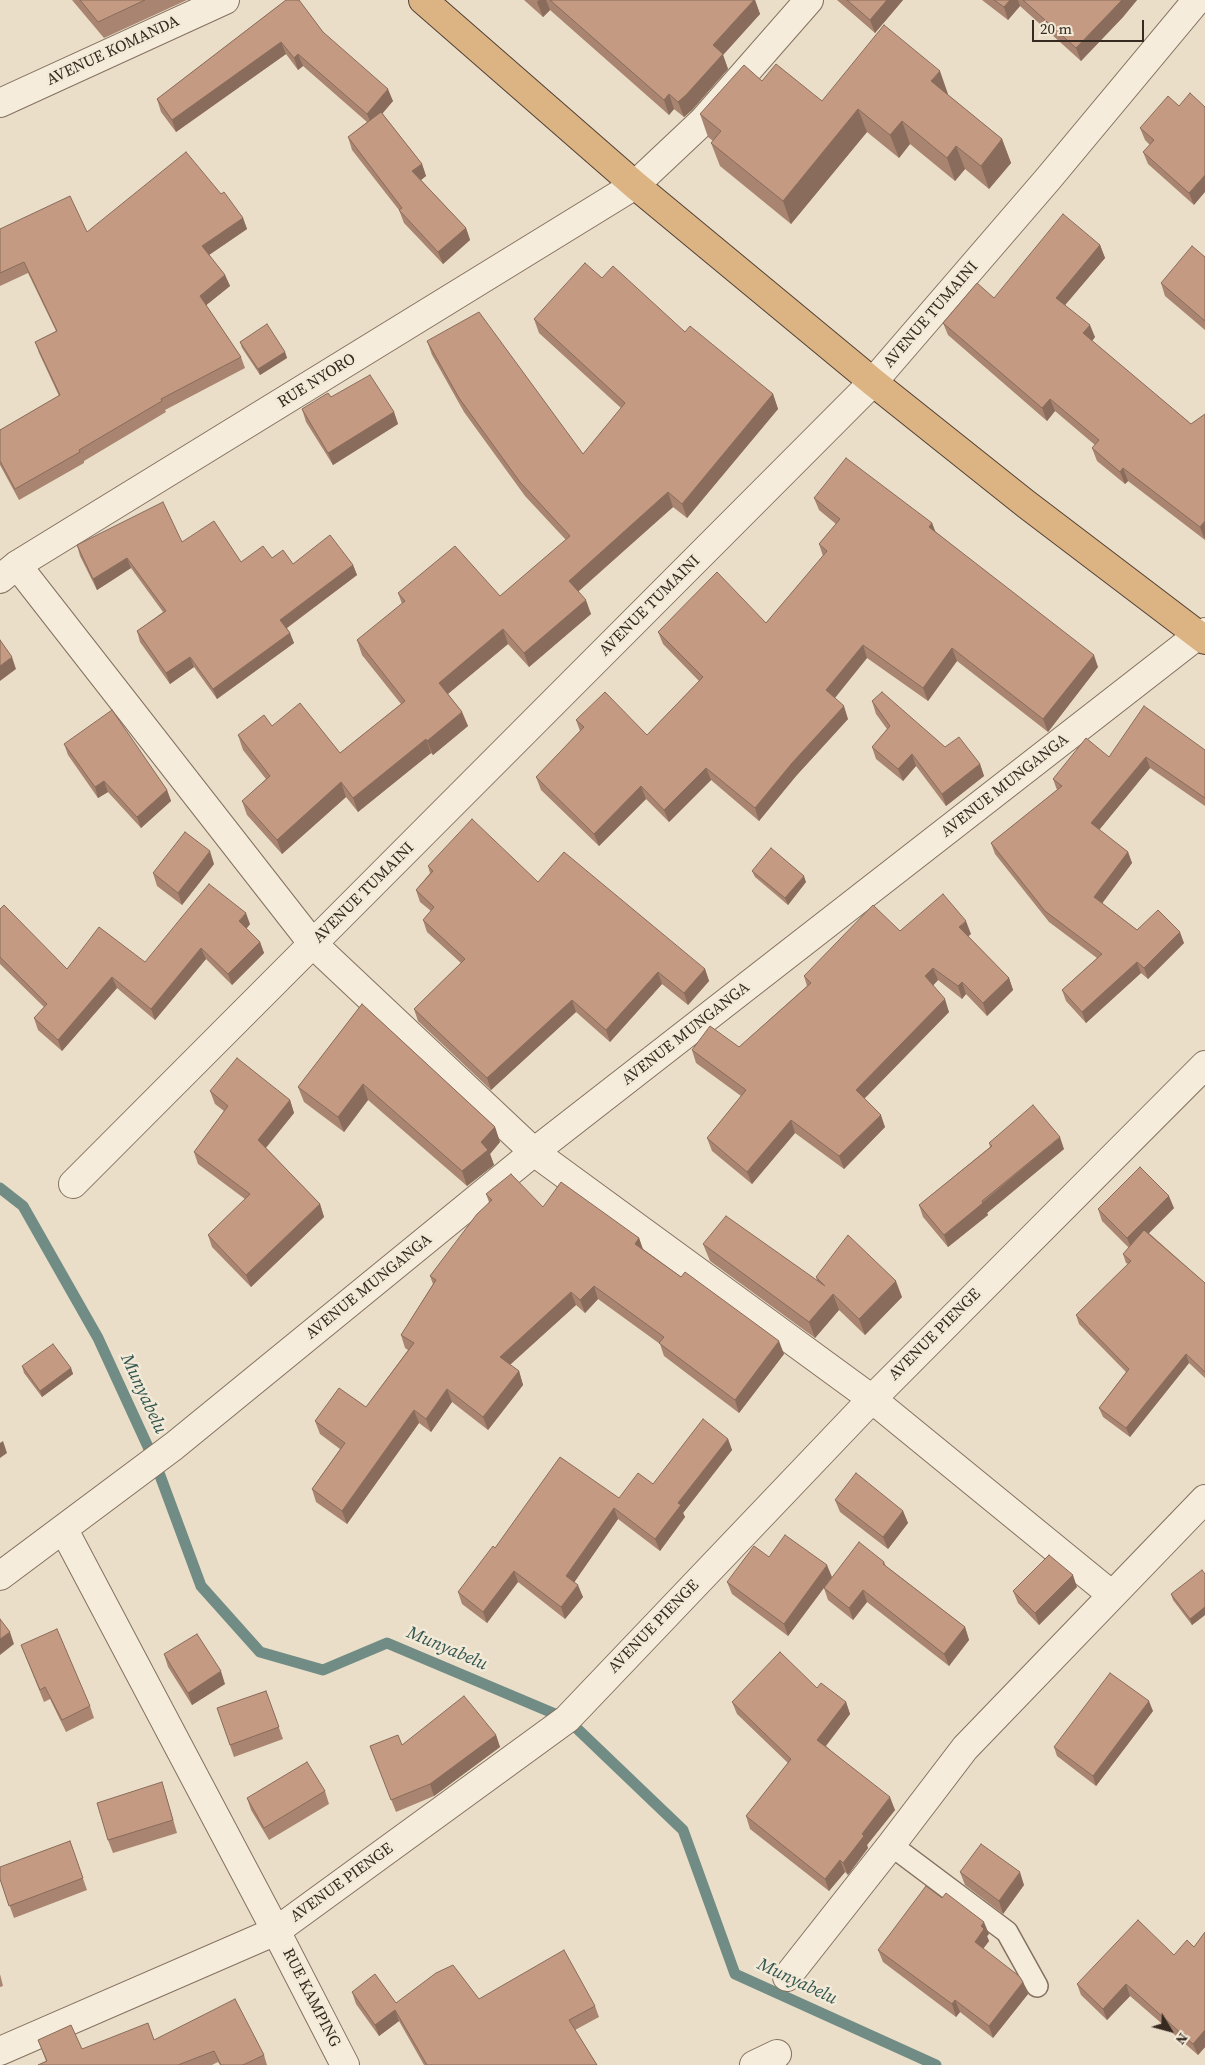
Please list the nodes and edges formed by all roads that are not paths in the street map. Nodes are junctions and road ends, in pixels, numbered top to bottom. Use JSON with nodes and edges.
{"nodes":[{"id":1,"x":225,"y":0,"type":"edge"},
{"id":2,"x":423,"y":0,"type":"edge"},
{"id":3,"x":808,"y":0,"type":"edge"},
{"id":4,"x":1197,"y":0,"type":"edge"},
{"id":5,"x":0,"y":103,"type":"edge"},
{"id":6,"x":635,"y":185,"type":"junction"},
{"id":7,"x":873,"y":382,"type":"junction"},
{"id":8,"x":5,"y":574,"type":"edge"},
{"id":9,"x":1203,"y":636,"type":"edge"},
{"id":10,"x":313,"y":944,"type":"junction"},
{"id":11,"x":1205,"y":1065,"type":"edge"},
{"id":12,"x":534,"y":1152,"type":"junction"},
{"id":13,"x":73,"y":1184,"type":"dead end"},
{"id":14,"x":872,"y":1399,"type":"junction"},
{"id":15,"x":1205,"y":1499,"type":"edge"},
{"id":16,"x":64,"y":1530,"type":"junction"},
{"id":17,"x":0,"y":1576,"type":"edge"},
{"id":18,"x":1112,"y":1596,"type":"junction"},
{"id":19,"x":891,"y":1845,"type":"junction"},
{"id":20,"x":276,"y":1931,"type":"junction"},
{"id":21,"x":787,"y":1977,"type":"dead end"},
{"id":22,"x":1037,"y":1986,"type":"dead end"},
{"id":23,"x":0,"y":2051,"type":"edge"},
{"id":24,"x":345,"y":2065,"type":"edge"}],
"edges":[{"from":1,"to":5,"type":"street","name":"AVENUE KOMANDA"},
{"from":2,"to":6,"type":"highway"},
{"from":3,"to":6,"type":"street","name":"RUE NYORO"},
{"from":4,"to":7,"type":"street","name":"AVENUE TUMAINI"},
{"from":6,"to":7,"type":"highway"},
{"from":6,"to":8,"type":"street","name":"RUE NYORO"},
{"from":7,"to":9,"type":"highway"},
{"from":7,"to":10,"type":"street","name":"AVENUE TUMAINI"},
{"from":8,"to":10,"type":"street"},
{"from":9,"to":12,"type":"street","name":"AVENUE MUNGANGA"},
{"from":10,"to":12,"type":"street"},
{"from":10,"to":13,"type":"street","name":"AVENUE TUMAINI"},
{"from":11,"to":14,"type":"street","name":"AVENUE PIENGE"},
{"from":12,"to":14,"type":"street"},
{"from":12,"to":16,"type":"street","name":"AVENUE MUNGANGA"},
{"from":14,"to":18,"type":"street"},
{"from":14,"to":20,"type":"street","name":"AVENUE PIENGE"},
{"from":15,"to":18,"type":"street"},
{"from":16,"to":17,"type":"street"},
{"from":16,"to":20,"type":"street","name":"RUE KAMPING"},
{"from":18,"to":19,"type":"street"},
{"from":19,"to":21,"type":"street"},
{"from":19,"to":22,"type":"lane"},
{"from":20,"to":23,"type":"street","name":"AVENUE PIENGE"},
{"from":20,"to":24,"type":"street","name":"RUE KAMPING"}]}
